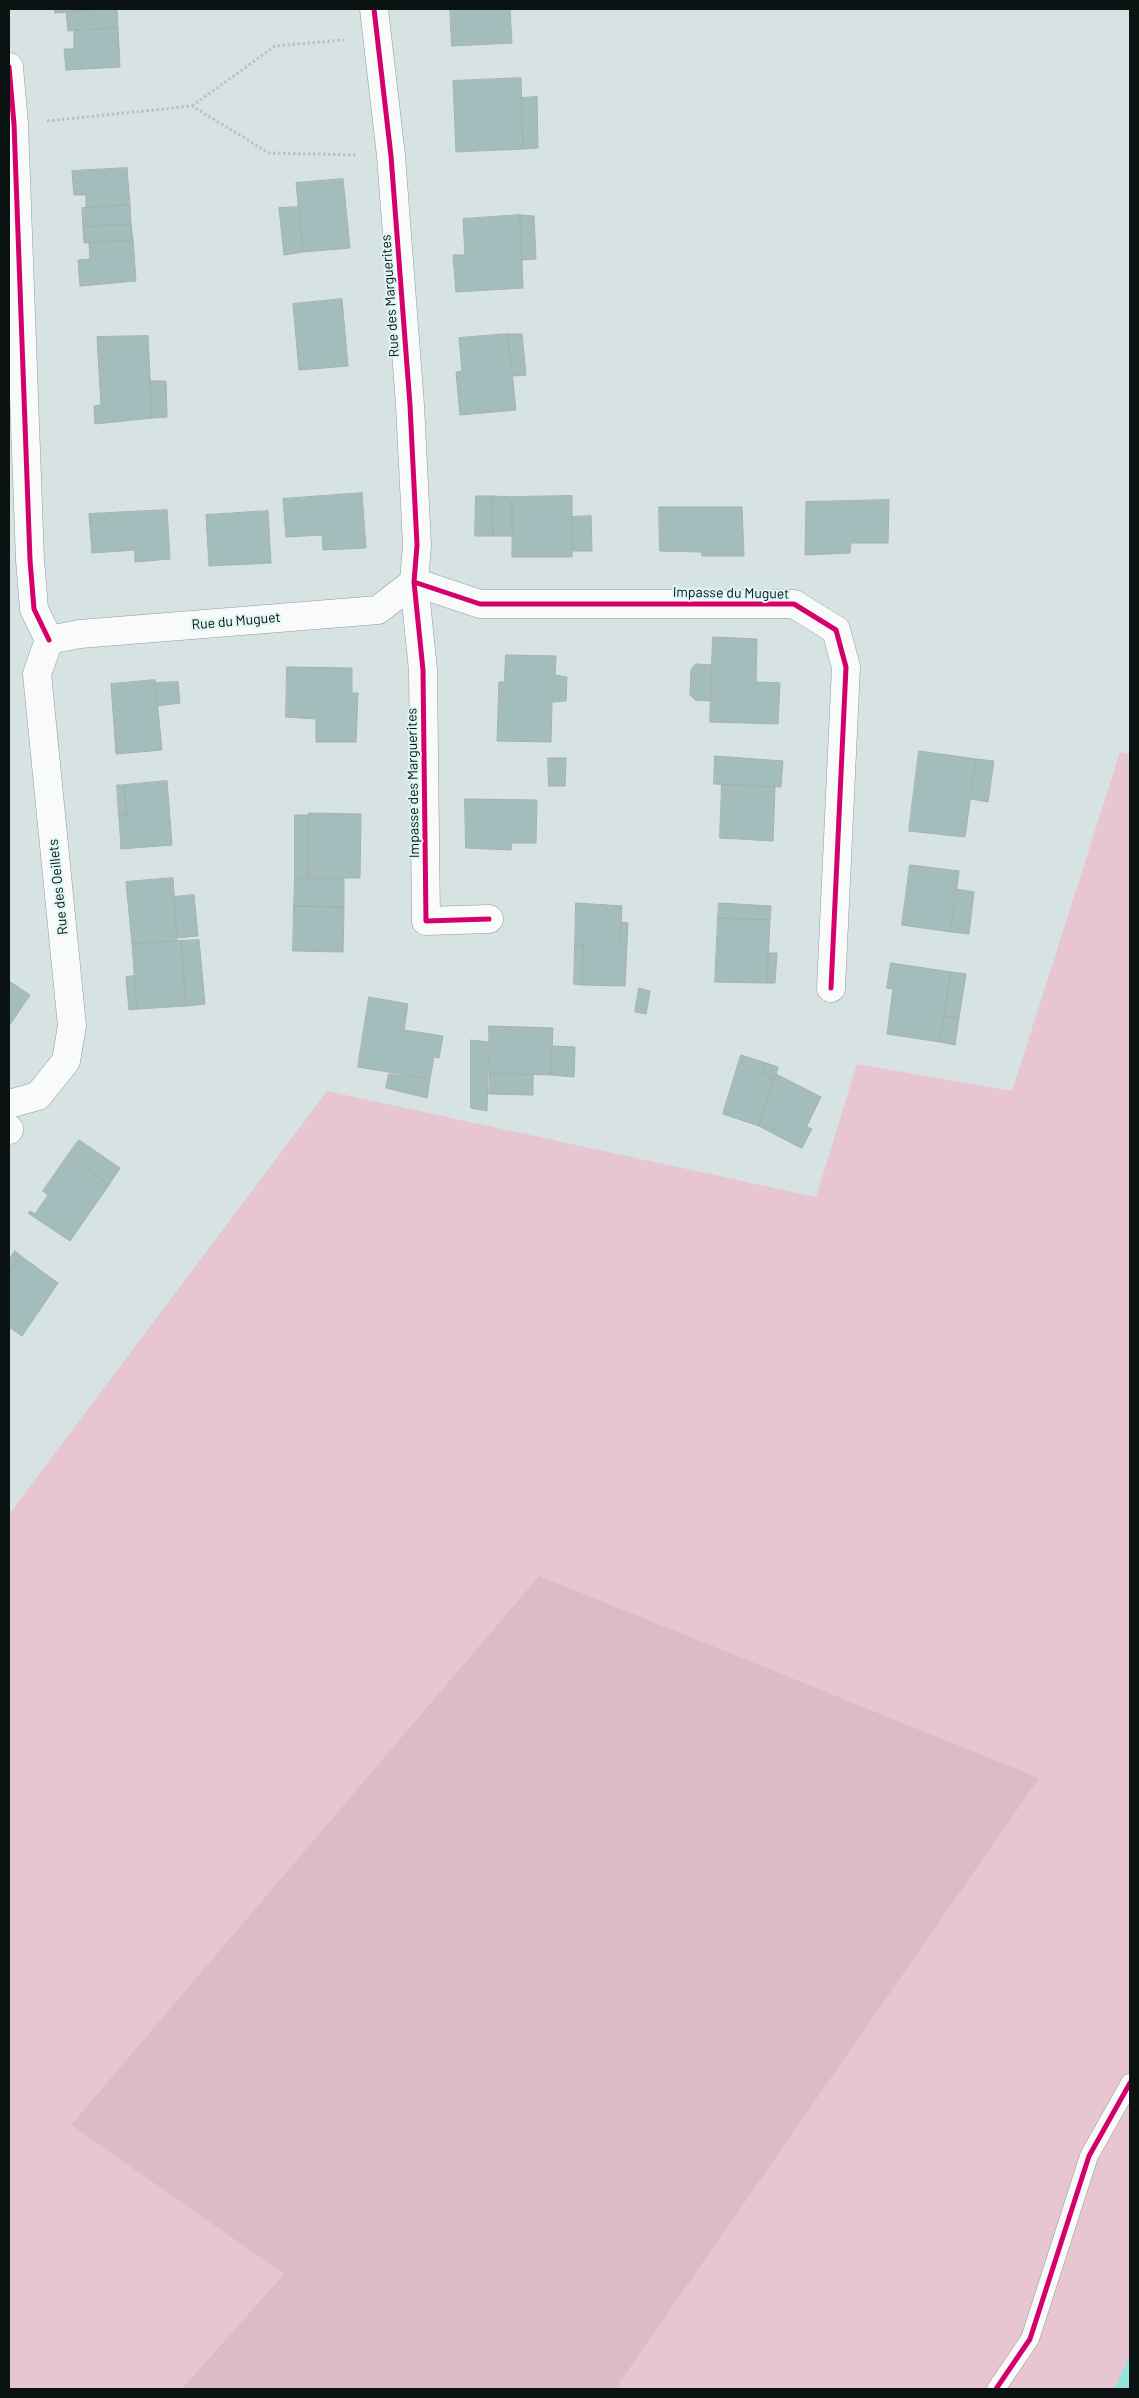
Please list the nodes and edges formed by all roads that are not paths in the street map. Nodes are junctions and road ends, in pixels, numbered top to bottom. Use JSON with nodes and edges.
{"nodes":[{"id":1,"x":374,"y":9,"type":"edge"},
{"id":2,"x":9,"y":67,"type":"edge"},
{"id":3,"x":19,"y":559,"type":"edge"},
{"id":4,"x":414,"y":582,"type":"junction"},
{"id":5,"x":49,"y":640,"type":"junction"},
{"id":6,"x":489,"y":919,"type":"dead end"},
{"id":7,"x":832,"y":988,"type":"dead end"},
{"id":8,"x":9,"y":1104,"type":"edge"},
{"id":9,"x":1130,"y":2082,"type":"edge"},
{"id":10,"x":996,"y":2389,"type":"edge"}],
"edges":[{"from":1,"to":4,"type":"street","name":"Rue des Marguerites"},
{"from":2,"to":3,"type":"street"},
{"from":3,"to":5,"type":"street"},
{"from":4,"to":5,"type":"street","name":"Rue du Muguet"},
{"from":4,"to":6,"type":"street","name":"Impasse des Marguerites"},
{"from":4,"to":7,"type":"street","name":"Impasse du Muguet"},
{"from":5,"to":8,"type":"street","name":"Rue des Oeillets"},
{"from":9,"to":10,"type":"lane"}]}
